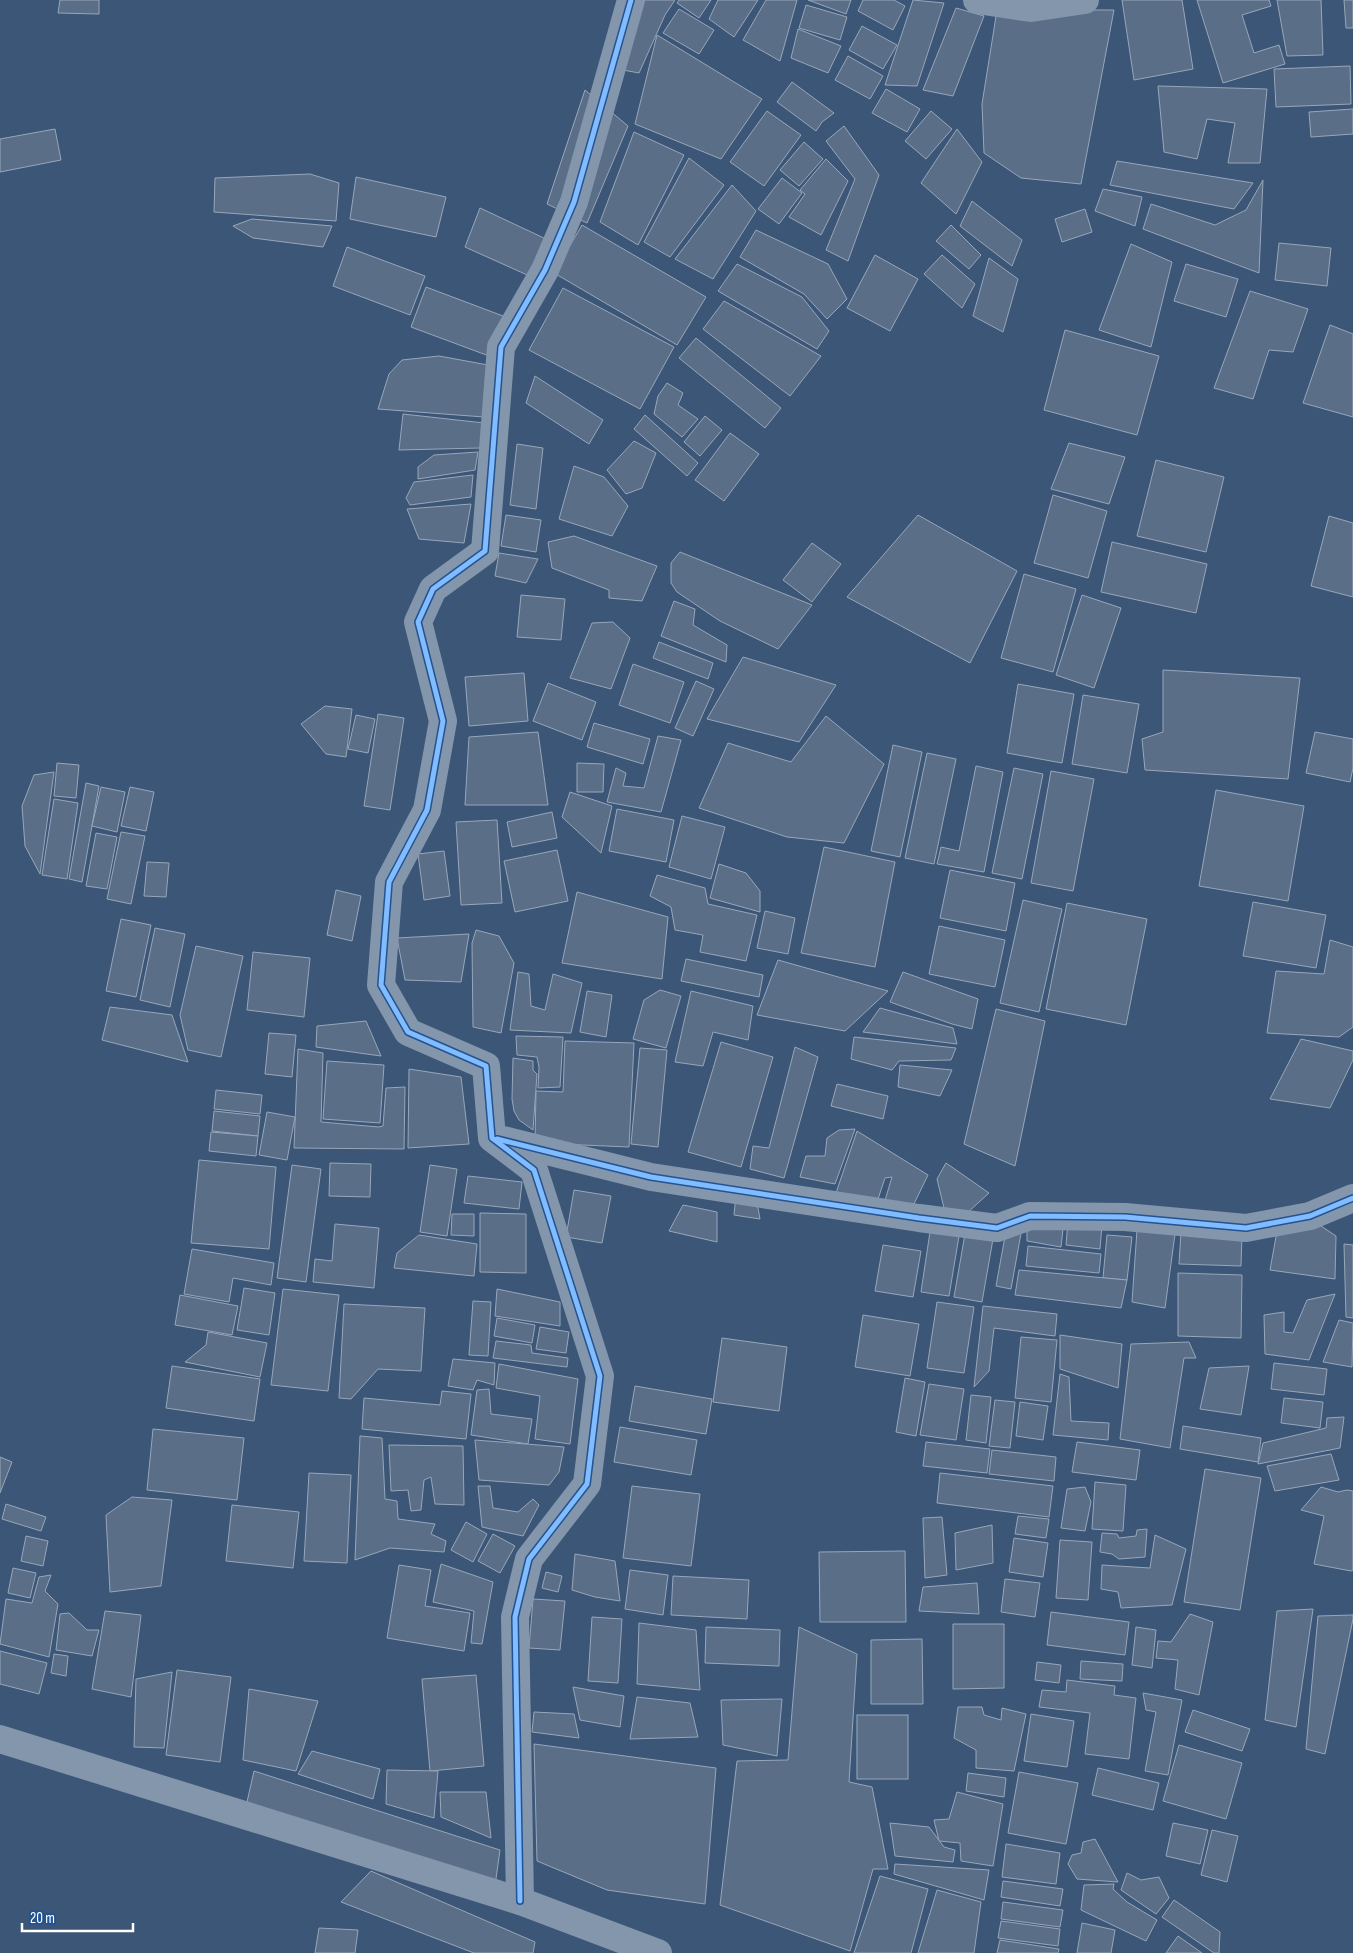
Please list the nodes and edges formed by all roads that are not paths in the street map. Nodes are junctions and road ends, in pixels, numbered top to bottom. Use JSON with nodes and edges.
{"nodes":[{"id":1,"x":631,"y":0,"type":"edge"},
{"id":2,"x":977,"y":0,"type":"edge"},
{"id":3,"x":1086,"y":0,"type":"edge"},
{"id":4,"x":492,"y":1138,"type":"junction"},
{"id":5,"x":1353,"y":1198,"type":"edge"},
{"id":6,"x":0,"y":1739,"type":"edge"},
{"id":7,"x":520,"y":1901,"type":"junction"},
{"id":8,"x":658,"y":1953,"type":"edge"}],
"edges":[{"from":1,"to":4,"type":"street"},
{"from":2,"to":3,"type":"street"},
{"from":4,"to":5,"type":"street"},
{"from":4,"to":7,"type":"street"},
{"from":6,"to":7,"type":"street"},
{"from":7,"to":8,"type":"street"}]}
